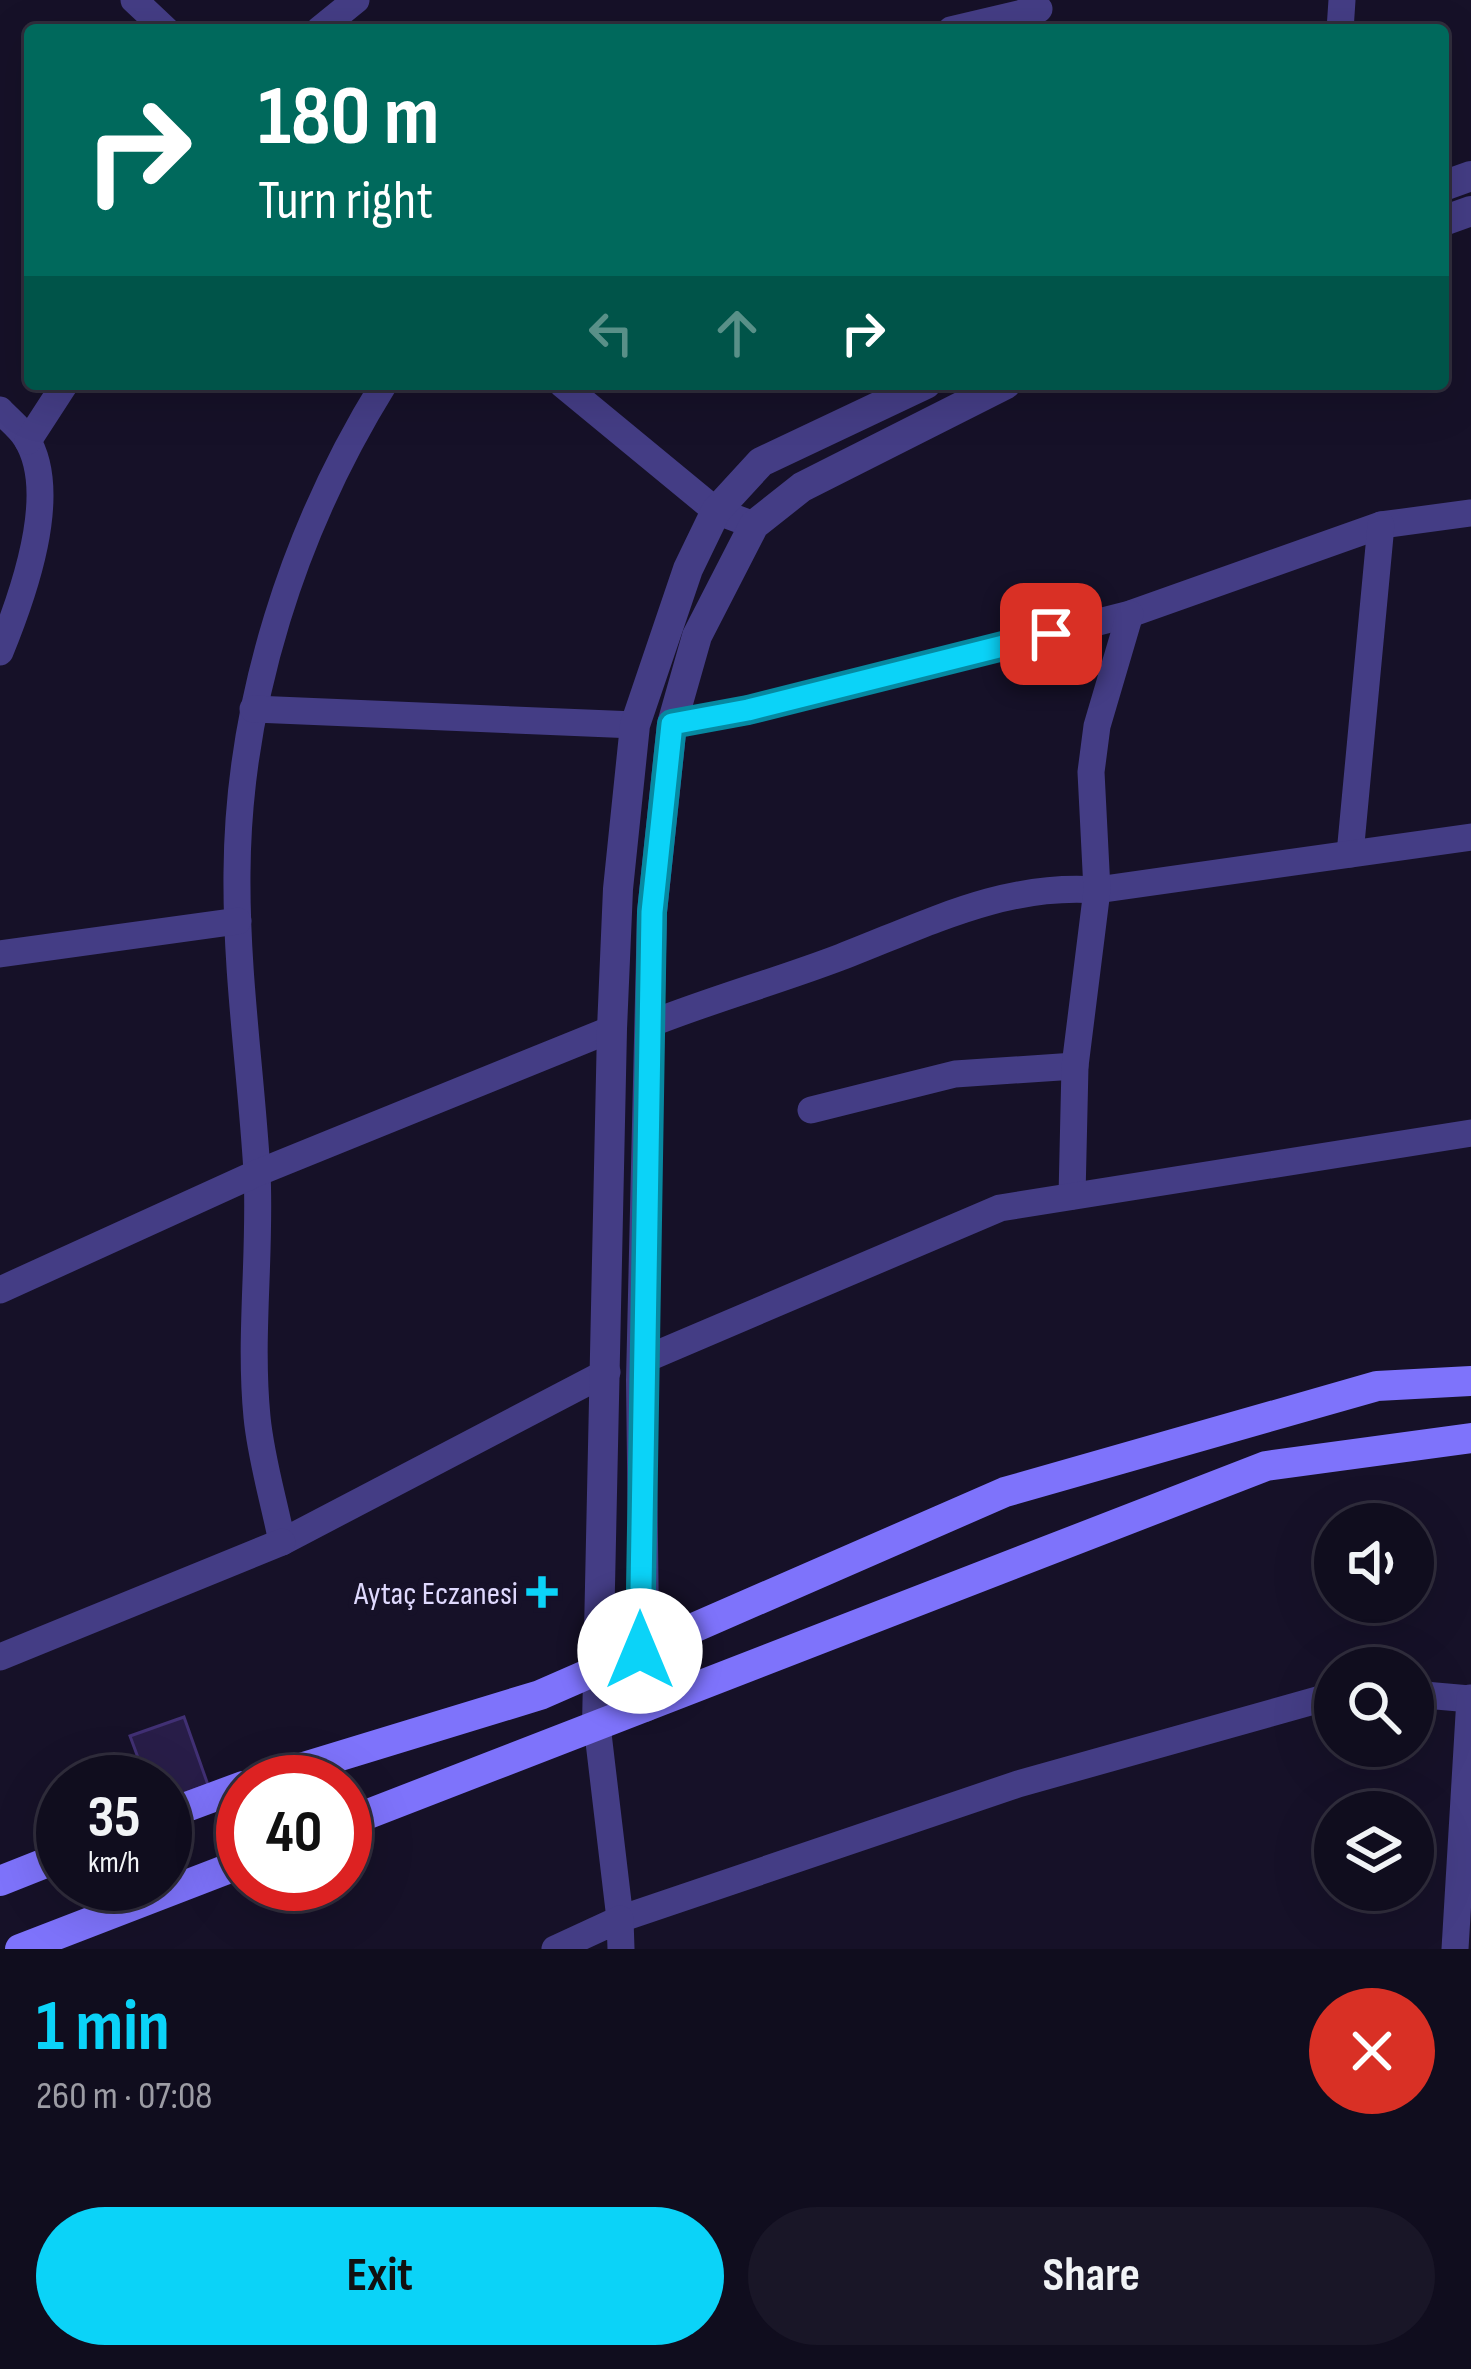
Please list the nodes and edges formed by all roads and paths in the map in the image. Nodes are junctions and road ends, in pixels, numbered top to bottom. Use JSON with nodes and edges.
{"nodes":[{"id":1,"x":134,"y":0,"type":"edge"},
{"id":2,"x":356,"y":0,"type":"edge"},
{"id":3,"x":1039,"y":13,"type":"edge"},
{"id":4,"x":160,"y":24,"type":"edge"},
{"id":5,"x":326,"y":24,"type":"edge"},
{"id":6,"x":982,"y":24,"type":"edge"},
{"id":7,"x":61,"y":390,"type":"edge"},
{"id":8,"x":380,"y":390,"type":"edge"},
{"id":9,"x":569,"y":390,"type":"edge"},
{"id":10,"x":913,"y":390,"type":"edge"},
{"id":11,"x":994,"y":390,"type":"edge"},
{"id":12,"x":0,"y":410,"type":"edge"},
{"id":13,"x":28,"y":441,"type":"junction"},
{"id":14,"x":716,"y":511,"type":"junction"},
{"id":15,"x":1471,"y":513,"type":"edge"},
{"id":16,"x":754,"y":525,"type":"junction"},
{"id":17,"x":1382,"y":526,"type":"junction"},
{"id":18,"x":1130,"y":614,"type":"junction"},
{"id":19,"x":0,"y":652,"type":"edge"},
{"id":20,"x":253,"y":709,"type":"junction"},
{"id":21,"x":634,"y":724,"type":"junction"},
{"id":22,"x":672,"y":724,"type":"junction"},
{"id":23,"x":1471,"y":837,"type":"edge"},
{"id":24,"x":1350,"y":854,"type":"junction"},
{"id":25,"x":1097,"y":890,"type":"junction"},
{"id":26,"x":238,"y":921,"type":"junction"},
{"id":27,"x":0,"y":954,"type":"edge"},
{"id":28,"x":650,"y":1024,"type":"junction"},
{"id":29,"x":613,"y":1029,"type":"junction"},
{"id":30,"x":1075,"y":1066,"type":"junction"},
{"id":31,"x":811,"y":1110,"type":"dead end"},
{"id":32,"x":1471,"y":1133,"type":"edge"},
{"id":33,"x":257,"y":1173,"type":"junction"},
{"id":34,"x":1072,"y":1196,"type":"junction"},
{"id":35,"x":0,"y":1289,"type":"edge"},
{"id":36,"x":641,"y":1361,"type":"junction"},
{"id":37,"x":608,"y":1372,"type":"junction"},
{"id":38,"x":1471,"y":1382,"type":"edge"},
{"id":39,"x":1471,"y":1438,"type":"edge"},
{"id":40,"x":282,"y":1542,"type":"junction"},
{"id":41,"x":640,"y":1651,"type":"junction"},
{"id":42,"x":0,"y":1657,"type":"edge"},
{"id":43,"x":596,"y":1671,"type":"junction"},
{"id":44,"x":1434,"y":1696,"type":"edge"},
{"id":45,"x":1470,"y":1699,"type":"edge"},
{"id":46,"x":1314,"y":1700,"type":"edge"},
{"id":47,"x":644,"y":1707,"type":"junction"},
{"id":48,"x":597,"y":1725,"type":"junction"},
{"id":49,"x":344,"y":1755,"type":"edge"},
{"id":50,"x":372,"y":1812,"type":"edge"},
{"id":51,"x":36,"y":1867,"type":"edge"},
{"id":52,"x":216,"y":1873,"type":"edge"},
{"id":53,"x":0,"y":1881,"type":"edge"},
{"id":54,"x":620,"y":1919,"type":"junction"},
{"id":55,"x":20,"y":1949,"type":"edge"},
{"id":56,"x":555,"y":1949,"type":"edge"},
{"id":57,"x":621,"y":1949,"type":"edge"},
{"id":58,"x":1455,"y":1949,"type":"edge"}],
"edges":[{"from":1,"to":4,"type":"street"},
{"from":2,"to":5,"type":"street"},
{"from":3,"to":6,"type":"street"},
{"from":7,"to":13,"type":"street"},
{"from":8,"to":20,"type":"street"},
{"from":9,"to":14,"type":"street"},
{"from":10,"to":14,"type":"street"},
{"from":11,"to":16,"type":"street"},
{"from":12,"to":13,"type":"street"},
{"from":13,"to":19,"type":"street"},
{"from":14,"to":16,"type":"street"},
{"from":14,"to":21,"type":"street"},
{"from":15,"to":17,"type":"street"},
{"from":16,"to":22,"type":"street"},
{"from":17,"to":18,"type":"street"},
{"from":17,"to":24,"type":"street"},
{"from":18,"to":22,"type":"street"},
{"from":18,"to":25,"type":"street"},
{"from":20,"to":21,"type":"street"},
{"from":20,"to":26,"type":"street"},
{"from":21,"to":29,"type":"street"},
{"from":22,"to":28,"type":"street"},
{"from":23,"to":24,"type":"street"},
{"from":24,"to":25,"type":"street"},
{"from":25,"to":28,"type":"street"},
{"from":25,"to":30,"type":"street"},
{"from":26,"to":27,"type":"street"},
{"from":26,"to":33,"type":"street"},
{"from":28,"to":36,"type":"street"},
{"from":29,"to":33,"type":"street"},
{"from":29,"to":37,"type":"street"},
{"from":30,"to":31,"type":"street"},
{"from":30,"to":34,"type":"street"},
{"from":32,"to":34,"type":"street"},
{"from":33,"to":35,"type":"street"},
{"from":33,"to":40,"type":"street"},
{"from":34,"to":36,"type":"street"},
{"from":36,"to":41,"type":"street"},
{"from":37,"to":40,"type":"street"},
{"from":37,"to":43,"type":"street"},
{"from":38,"to":41,"type":"main road"},
{"from":39,"to":47,"type":"main road"},
{"from":40,"to":42,"type":"street"},
{"from":41,"to":43,"type":"main road"},
{"from":41,"to":47,"type":"street"},
{"from":43,"to":48,"type":"street"},
{"from":43,"to":49,"type":"main road"},
{"from":44,"to":45,"type":"street"},
{"from":45,"to":58,"type":"street"},
{"from":46,"to":54,"type":"street"},
{"from":47,"to":48,"type":"main road"},
{"from":48,"to":50,"type":"main road"},
{"from":48,"to":54,"type":"street"},
{"from":51,"to":53,"type":"main road"},
{"from":52,"to":55,"type":"main road"},
{"from":54,"to":56,"type":"street"},
{"from":54,"to":57,"type":"street"}]}
